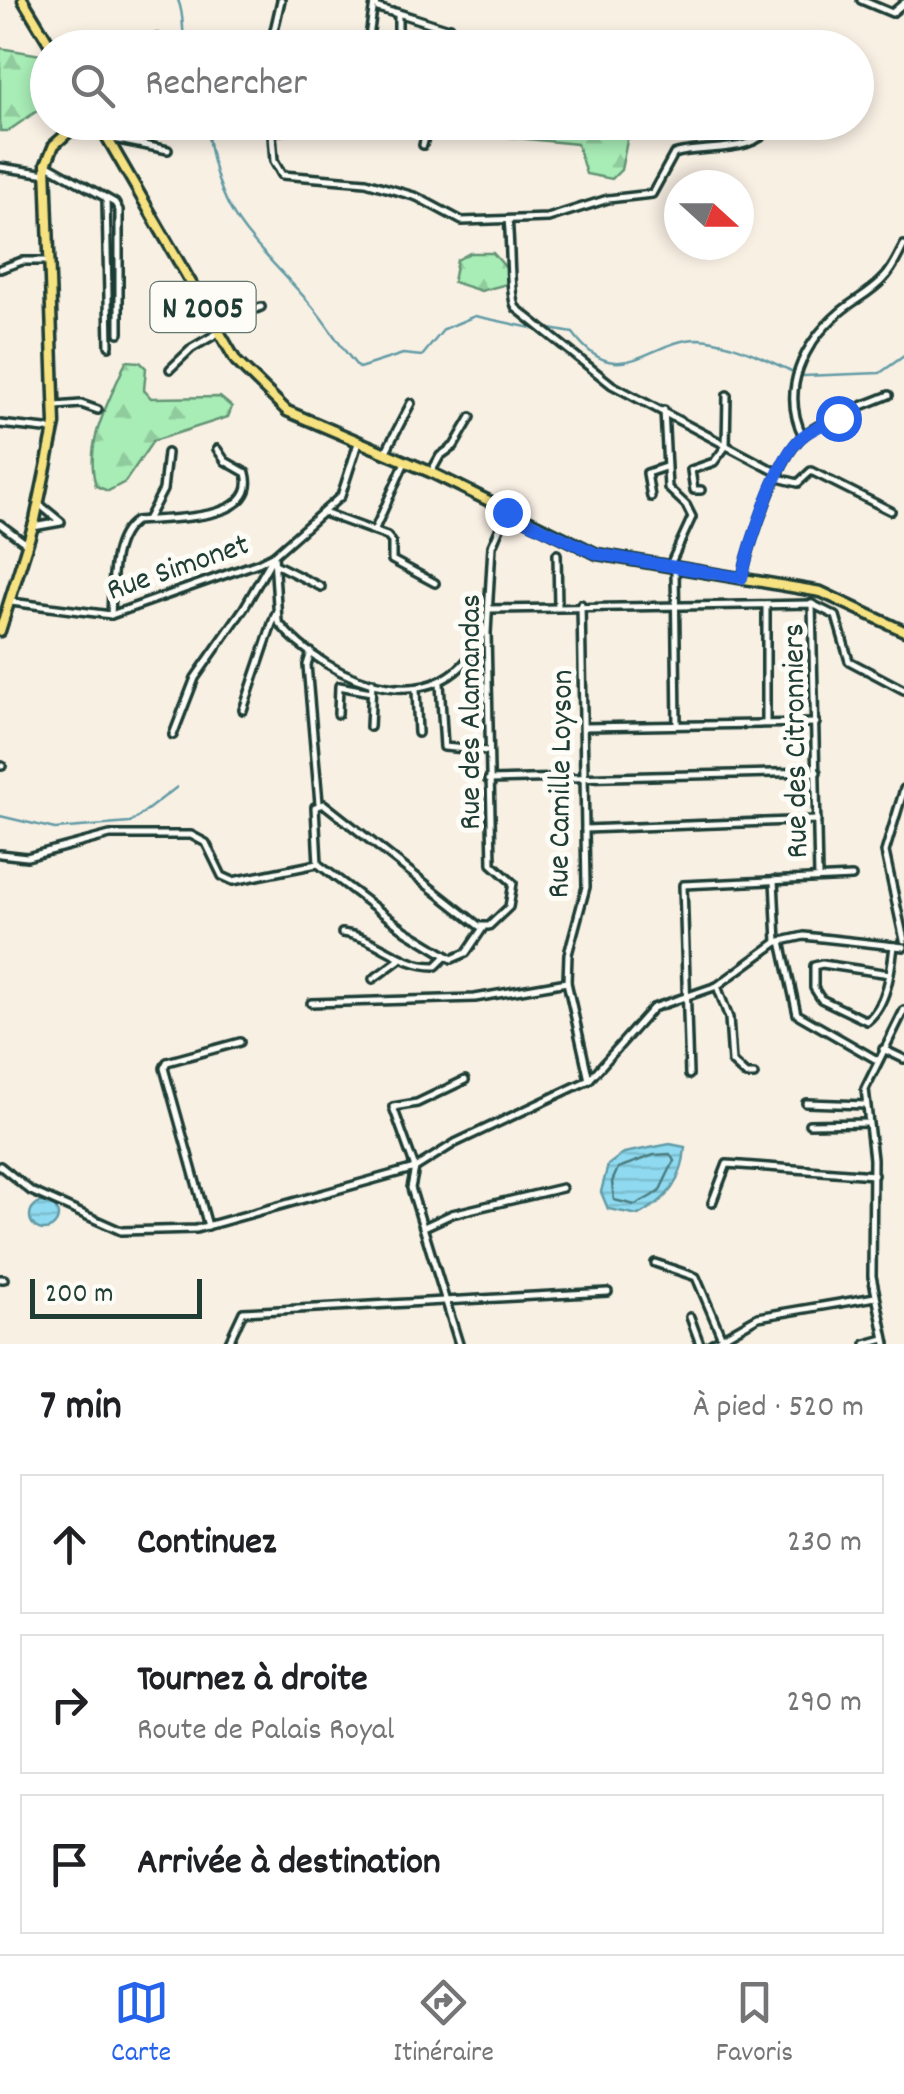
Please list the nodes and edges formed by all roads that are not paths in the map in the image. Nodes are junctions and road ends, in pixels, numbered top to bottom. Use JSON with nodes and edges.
{"nodes":[{"id":1,"x":22,"y":0,"type":"edge"},
{"id":2,"x":281,"y":0,"type":"edge"},
{"id":3,"x":862,"y":0,"type":"edge"},
{"id":4,"x":374,"y":1,"type":"edge"},
{"id":5,"x":904,"y":2,"type":"edge"},
{"id":6,"x":395,"y":12,"type":"junction"},
{"id":7,"x":450,"y":27,"type":"junction"},
{"id":8,"x":41,"y":30,"type":"edge"},
{"id":9,"x":274,"y":30,"type":"edge"},
{"id":10,"x":370,"y":30,"type":"edge"},
{"id":11,"x":399,"y":30,"type":"edge"},
{"id":12,"x":450,"y":30,"type":"edge"},
{"id":13,"x":458,"y":30,"type":"edge"},
{"id":14,"x":60,"y":140,"type":"edge"},
{"id":15,"x":107,"y":140,"type":"edge"},
{"id":16,"x":116,"y":140,"type":"edge"},
{"id":17,"x":273,"y":140,"type":"edge"},
{"id":18,"x":424,"y":140,"type":"edge"},
{"id":19,"x":750,"y":140,"type":"edge"},
{"id":20,"x":423,"y":144,"type":"dead end"},
{"id":21,"x":168,"y":150,"type":"dead end"},
{"id":22,"x":0,"y":167,"type":"edge"},
{"id":23,"x":46,"y":169,"type":"junction"},
{"id":24,"x":106,"y":198,"type":"junction"},
{"id":25,"x":508,"y":220,"type":"junction"},
{"id":26,"x":904,"y":245,"type":"edge"},
{"id":27,"x":48,"y":261,"type":"junction"},
{"id":28,"x":0,"y":269,"type":"edge"},
{"id":29,"x":261,"y":307,"type":"dead end"},
{"id":30,"x":216,"y":329,"type":"junction"},
{"id":31,"x":118,"y":333,"type":"dead end"},
{"id":32,"x":109,"y":346,"type":"dead end"},
{"id":33,"x":170,"y":369,"type":"dead end"},
{"id":34,"x":728,"y":395,"type":"dead end"},
{"id":35,"x":888,"y":395,"type":"dead end"},
{"id":36,"x":411,"y":403,"type":"dead end"},
{"id":37,"x":56,"y":406,"type":"junction"},
{"id":38,"x":98,"y":410,"type":"dead end"},
{"id":39,"x":664,"y":410,"type":"junction"},
{"id":40,"x":471,"y":417,"type":"dead end"},
{"id":41,"x":0,"y":424,"type":"edge"},
{"id":42,"x":54,"y":430,"type":"junction"},
{"id":43,"x":803,"y":436,"type":"junction"},
{"id":44,"x":358,"y":443,"type":"junction"},
{"id":45,"x":726,"y":446,"type":"junction"},
{"id":46,"x":218,"y":450,"type":"dead end"},
{"id":47,"x":167,"y":453,"type":"dead end"},
{"id":48,"x":385,"y":453,"type":"junction"},
{"id":49,"x":406,"y":460,"type":"junction"},
{"id":50,"x":665,"y":467,"type":"junction"},
{"id":51,"x":430,"y":472,"type":"junction"},
{"id":52,"x":779,"y":476,"type":"junction"},
{"id":53,"x":701,"y":490,"type":"dead end"},
{"id":54,"x":651,"y":497,"type":"dead end"},
{"id":55,"x":39,"y":504,"type":"junction"},
{"id":56,"x":891,"y":511,"type":"dead end"},
{"id":57,"x":507,"y":512,"type":"junction"},
{"id":58,"x":324,"y":513,"type":"junction"},
{"id":59,"x":147,"y":520,"type":"junction"},
{"id":60,"x":0,"y":524,"type":"edge"},
{"id":61,"x":33,"y":527,"type":"junction"},
{"id":62,"x":374,"y":531,"type":"junction"},
{"id":63,"x":28,"y":545,"type":"junction"},
{"id":64,"x":274,"y":554,"type":"junction"},
{"id":65,"x":557,"y":554,"type":"dead end"},
{"id":66,"x":275,"y":564,"type":"junction"},
{"id":67,"x":672,"y":568,"type":"junction"},
{"id":68,"x":742,"y":578,"type":"junction"},
{"id":69,"x":435,"y":583,"type":"dead end"},
{"id":70,"x":322,"y":587,"type":"dead end"},
{"id":71,"x":675,"y":603,"type":"junction"},
{"id":72,"x":582,"y":604,"type":"junction"},
{"id":73,"x":766,"y":604,"type":"junction"},
{"id":74,"x":812,"y":604,"type":"junction"},
{"id":75,"x":6,"y":606,"type":"edge"},
{"id":76,"x":558,"y":607,"type":"junction"},
{"id":77,"x":490,"y":609,"type":"junction"},
{"id":78,"x":276,"y":612,"type":"junction"},
{"id":79,"x":111,"y":616,"type":"junction"},
{"id":80,"x":0,"y":631,"type":"edge"},
{"id":81,"x":904,"y":631,"type":"edge"},
{"id":82,"x":310,"y":652,"type":"junction"},
{"id":83,"x":372,"y":682,"type":"junction"},
{"id":84,"x":440,"y":683,"type":"junction"},
{"id":85,"x":416,"y":690,"type":"junction"},
{"id":86,"x":904,"y":690,"type":"edge"},
{"id":87,"x":371,"y":692,"type":"junction"},
{"id":88,"x":243,"y":710,"type":"dead end"},
{"id":89,"x":338,"y":714,"type":"dead end"},
{"id":90,"x":766,"y":723,"type":"junction"},
{"id":91,"x":816,"y":723,"type":"junction"},
{"id":92,"x":677,"y":725,"type":"junction"},
{"id":93,"x":370,"y":726,"type":"dead end"},
{"id":94,"x":583,"y":726,"type":"junction"},
{"id":95,"x":418,"y":733,"type":"dead end"},
{"id":96,"x":173,"y":735,"type":"dead end"},
{"id":97,"x":488,"y":751,"type":"junction"},
{"id":98,"x":817,"y":772,"type":"junction"},
{"id":99,"x":584,"y":776,"type":"junction"},
{"id":100,"x":488,"y":780,"type":"junction"},
{"id":101,"x":904,"y":790,"type":"edge"},
{"id":102,"x":322,"y":803,"type":"junction"},
{"id":103,"x":817,"y":820,"type":"junction"},
{"id":104,"x":585,"y":829,"type":"junction"},
{"id":105,"x":0,"y":854,"type":"edge"},
{"id":106,"x":318,"y":864,"type":"junction"},
{"id":107,"x":852,"y":877,"type":"dead end"},
{"id":108,"x":818,"y":878,"type":"junction"},
{"id":109,"x":774,"y":880,"type":"junction"},
{"id":110,"x":483,"y":928,"type":"junction"},
{"id":111,"x":342,"y":932,"type":"dead end"},
{"id":112,"x":779,"y":941,"type":"junction"},
{"id":113,"x":904,"y":943,"type":"edge"},
{"id":114,"x":894,"y":946,"type":"junction"},
{"id":115,"x":444,"y":958,"type":"junction"},
{"id":116,"x":400,"y":960,"type":"junction"},
{"id":117,"x":890,"y":974,"type":"junction"},
{"id":118,"x":374,"y":978,"type":"dead end"},
{"id":119,"x":567,"y":982,"type":"junction"},
{"id":120,"x":717,"y":986,"type":"junction"},
{"id":121,"x":685,"y":994,"type":"junction"},
{"id":122,"x":312,"y":1002,"type":"dead end"},
{"id":123,"x":904,"y":1010,"type":"edge"},
{"id":124,"x":240,"y":1042,"type":"dead end"},
{"id":125,"x":884,"y":1049,"type":"junction"},
{"id":126,"x":904,"y":1059,"type":"edge"},
{"id":127,"x":877,"y":1060,"type":"junction"},
{"id":128,"x":689,"y":1075,"type":"dead end"},
{"id":129,"x":754,"y":1075,"type":"dead end"},
{"id":130,"x":464,"y":1080,"type":"dead end"},
{"id":131,"x":590,"y":1080,"type":"junction"},
{"id":132,"x":806,"y":1103,"type":"dead end"},
{"id":133,"x":866,"y":1105,"type":"junction"},
{"id":134,"x":868,"y":1122,"type":"junction"},
{"id":135,"x":809,"y":1124,"type":"dead end"},
{"id":136,"x":0,"y":1167,"type":"edge"},
{"id":137,"x":415,"y":1168,"type":"junction"},
{"id":138,"x":874,"y":1176,"type":"junction"},
{"id":139,"x":562,"y":1188,"type":"dead end"},
{"id":140,"x":712,"y":1203,"type":"dead end"},
{"id":141,"x":208,"y":1226,"type":"junction"},
{"id":142,"x":424,"y":1227,"type":"junction"},
{"id":143,"x":655,"y":1263,"type":"dead end"},
{"id":144,"x":608,"y":1292,"type":"dead end"},
{"id":145,"x":874,"y":1298,"type":"junction"},
{"id":146,"x":445,"y":1299,"type":"junction"},
{"id":147,"x":690,"y":1317,"type":"dead end"},
{"id":148,"x":722,"y":1338,"type":"junction"},
{"id":149,"x":885,"y":1342,"type":"edge"},
{"id":150,"x":228,"y":1344,"type":"edge"},
{"id":151,"x":459,"y":1344,"type":"edge"},
{"id":152,"x":700,"y":1344,"type":"edge"},
{"id":153,"x":711,"y":1344,"type":"edge"},
{"id":154,"x":866,"y":1344,"type":"edge"}],
"edges":[{"from":1,"to":8,"type":"main road"},
{"from":2,"to":9,"type":"street"},
{"from":3,"to":5,"type":"street"},
{"from":4,"to":6,"type":"street"},
{"from":4,"to":10,"type":"street"},
{"from":6,"to":7,"type":"street"},
{"from":6,"to":11,"type":"street"},
{"from":7,"to":12,"type":"street"},
{"from":7,"to":13,"type":"street"},
{"from":14,"to":23,"type":"main road"},
{"from":15,"to":30,"type":"main road","number":"N 2005"},
{"from":16,"to":21,"type":"street"},
{"from":17,"to":25,"type":"street"},
{"from":18,"to":20,"type":"street"},
{"from":19,"to":25,"type":"street"},
{"from":22,"to":23,"type":"street"},
{"from":23,"to":24,"type":"street"},
{"from":23,"to":27,"type":"main road"},
{"from":24,"to":31,"type":"street"},
{"from":24,"to":32,"type":"street"},
{"from":25,"to":39,"type":"street"},
{"from":26,"to":43,"type":"street"},
{"from":27,"to":28,"type":"street"},
{"from":27,"to":37,"type":"main road"},
{"from":29,"to":30,"type":"street"},
{"from":30,"to":33,"type":"street"},
{"from":30,"to":44,"type":"main road","number":"N 2005"},
{"from":34,"to":45,"type":"street"},
{"from":35,"to":43,"type":"street"},
{"from":36,"to":48,"type":"street"},
{"from":37,"to":38,"type":"street"},
{"from":37,"to":42,"type":"main road"},
{"from":39,"to":45,"type":"street"},
{"from":39,"to":50,"type":"street"},
{"from":40,"to":51,"type":"street"},
{"from":41,"to":42,"type":"street"},
{"from":42,"to":55,"type":"main road"},
{"from":43,"to":52,"type":"street"},
{"from":44,"to":48,"type":"main road","number":"N 2005"},
{"from":44,"to":58,"type":"street","name":"Rue Simonet"},
{"from":45,"to":52,"type":"street"},
{"from":45,"to":53,"type":"street"},
{"from":46,"to":59,"type":"street"},
{"from":47,"to":59,"type":"street"},
{"from":48,"to":49,"type":"main road","number":"N 2005"},
{"from":49,"to":51,"type":"main road","number":"N 2005"},
{"from":49,"to":62,"type":"street"},
{"from":50,"to":54,"type":"street"},
{"from":50,"to":67,"type":"street"},
{"from":51,"to":57,"type":"main road","number":"N 2005"},
{"from":52,"to":56,"type":"street"},
{"from":52,"to":68,"type":"street"},
{"from":55,"to":61,"type":"main road"},
{"from":55,"to":61,"type":"street"},
{"from":57,"to":67,"type":"main road","number":"N 2005"},
{"from":57,"to":77,"type":"street","name":"Rue des Alamandas"},
{"from":58,"to":62,"type":"street"},
{"from":58,"to":64,"type":"street","name":"Rue Simonet"},
{"from":59,"to":79,"type":"street"},
{"from":60,"to":63,"type":"street"},
{"from":61,"to":63,"type":"main road"},
{"from":62,"to":69,"type":"street"},
{"from":63,"to":75,"type":"main road"},
{"from":64,"to":66,"type":"street"},
{"from":64,"to":79,"type":"street","name":"Rue Simonet"},
{"from":64,"to":96,"type":"street"},
{"from":65,"to":76,"type":"street"},
{"from":66,"to":70,"type":"street"},
{"from":66,"to":78,"type":"street"},
{"from":67,"to":68,"type":"main road","number":"N 2005"},
{"from":67,"to":71,"type":"street"},
{"from":68,"to":81,"type":"main road","number":"N 2005"},
{"from":71,"to":72,"type":"street"},
{"from":71,"to":73,"type":"street"},
{"from":71,"to":92,"type":"street"},
{"from":72,"to":76,"type":"street"},
{"from":72,"to":94,"type":"street","name":"Rue Camille Loyson"},
{"from":73,"to":74,"type":"street"},
{"from":73,"to":90,"type":"street"},
{"from":74,"to":86,"type":"street"},
{"from":74,"to":91,"type":"street","name":"Rue des Citronniers"},
{"from":75,"to":79,"type":"street","name":"Rue Simonet"},
{"from":75,"to":80,"type":"main road"},
{"from":76,"to":77,"type":"street"},
{"from":77,"to":84,"type":"street"},
{"from":77,"to":97,"type":"street","name":"Rue des Alamandas"},
{"from":78,"to":82,"type":"street"},
{"from":78,"to":88,"type":"street"},
{"from":82,"to":83,"type":"street"},
{"from":82,"to":102,"type":"street"},
{"from":83,"to":85,"type":"street"},
{"from":83,"to":87,"type":"street"},
{"from":84,"to":85,"type":"street"},
{"from":84,"to":97,"type":"street"},
{"from":85,"to":95,"type":"street"},
{"from":87,"to":89,"type":"street"},
{"from":87,"to":93,"type":"street"},
{"from":90,"to":91,"type":"street"},
{"from":90,"to":92,"type":"street"},
{"from":91,"to":98,"type":"street","name":"Rue des Citronniers"},
{"from":92,"to":94,"type":"street"},
{"from":94,"to":99,"type":"street","name":"Rue Camille Loyson"},
{"from":97,"to":100,"type":"street","name":"Rue des Alamandas"},
{"from":98,"to":99,"type":"street"},
{"from":98,"to":103,"type":"street","name":"Rue des Citronniers"},
{"from":99,"to":100,"type":"street"},
{"from":99,"to":104,"type":"street","name":"Rue Camille Loyson"},
{"from":100,"to":110,"type":"street","name":"Rue des Alamandas"},
{"from":101,"to":113,"type":"street"},
{"from":102,"to":106,"type":"street"},
{"from":102,"to":110,"type":"street"},
{"from":103,"to":104,"type":"street"},
{"from":103,"to":108,"type":"street","name":"Rue des Citronniers"},
{"from":104,"to":119,"type":"street","name":"Rue Camille Loyson"},
{"from":105,"to":106,"type":"street"},
{"from":106,"to":115,"type":"street"},
{"from":107,"to":108,"type":"street"},
{"from":108,"to":109,"type":"street"},
{"from":109,"to":112,"type":"street"},
{"from":109,"to":121,"type":"street"},
{"from":110,"to":115,"type":"street"},
{"from":111,"to":116,"type":"street"},
{"from":112,"to":114,"type":"street"},
{"from":112,"to":120,"type":"street"},
{"from":112,"to":127,"type":"street"},
{"from":113,"to":114,"type":"street"},
{"from":114,"to":117,"type":"street"},
{"from":115,"to":116,"type":"street"},
{"from":116,"to":118,"type":"street"},
{"from":117,"to":117,"type":"street"},
{"from":119,"to":122,"type":"street"},
{"from":119,"to":131,"type":"street","name":"Rue Camille Loyson"},
{"from":120,"to":121,"type":"street"},
{"from":120,"to":129,"type":"street"},
{"from":121,"to":128,"type":"street"},
{"from":121,"to":131,"type":"street"},
{"from":123,"to":125,"type":"street"},
{"from":124,"to":141,"type":"street"},
{"from":125,"to":126,"type":"street"},
{"from":125,"to":127,"type":"street"},
{"from":127,"to":133,"type":"street"},
{"from":130,"to":137,"type":"street"},
{"from":131,"to":137,"type":"street"},
{"from":132,"to":133,"type":"street"},
{"from":133,"to":134,"type":"street"},
{"from":134,"to":135,"type":"street"},
{"from":134,"to":138,"type":"street"},
{"from":136,"to":141,"type":"street"},
{"from":137,"to":141,"type":"street"},
{"from":137,"to":142,"type":"street"},
{"from":138,"to":140,"type":"street"},
{"from":138,"to":145,"type":"street"},
{"from":139,"to":142,"type":"street"},
{"from":142,"to":146,"type":"street"},
{"from":143,"to":148,"type":"street"},
{"from":144,"to":146,"type":"street"},
{"from":145,"to":148,"type":"street"},
{"from":145,"to":149,"type":"street"},
{"from":146,"to":150,"type":"street"},
{"from":146,"to":151,"type":"street"},
{"from":147,"to":152,"type":"street"},
{"from":148,"to":153,"type":"street"},
{"from":149,"to":154,"type":"street"}]}
